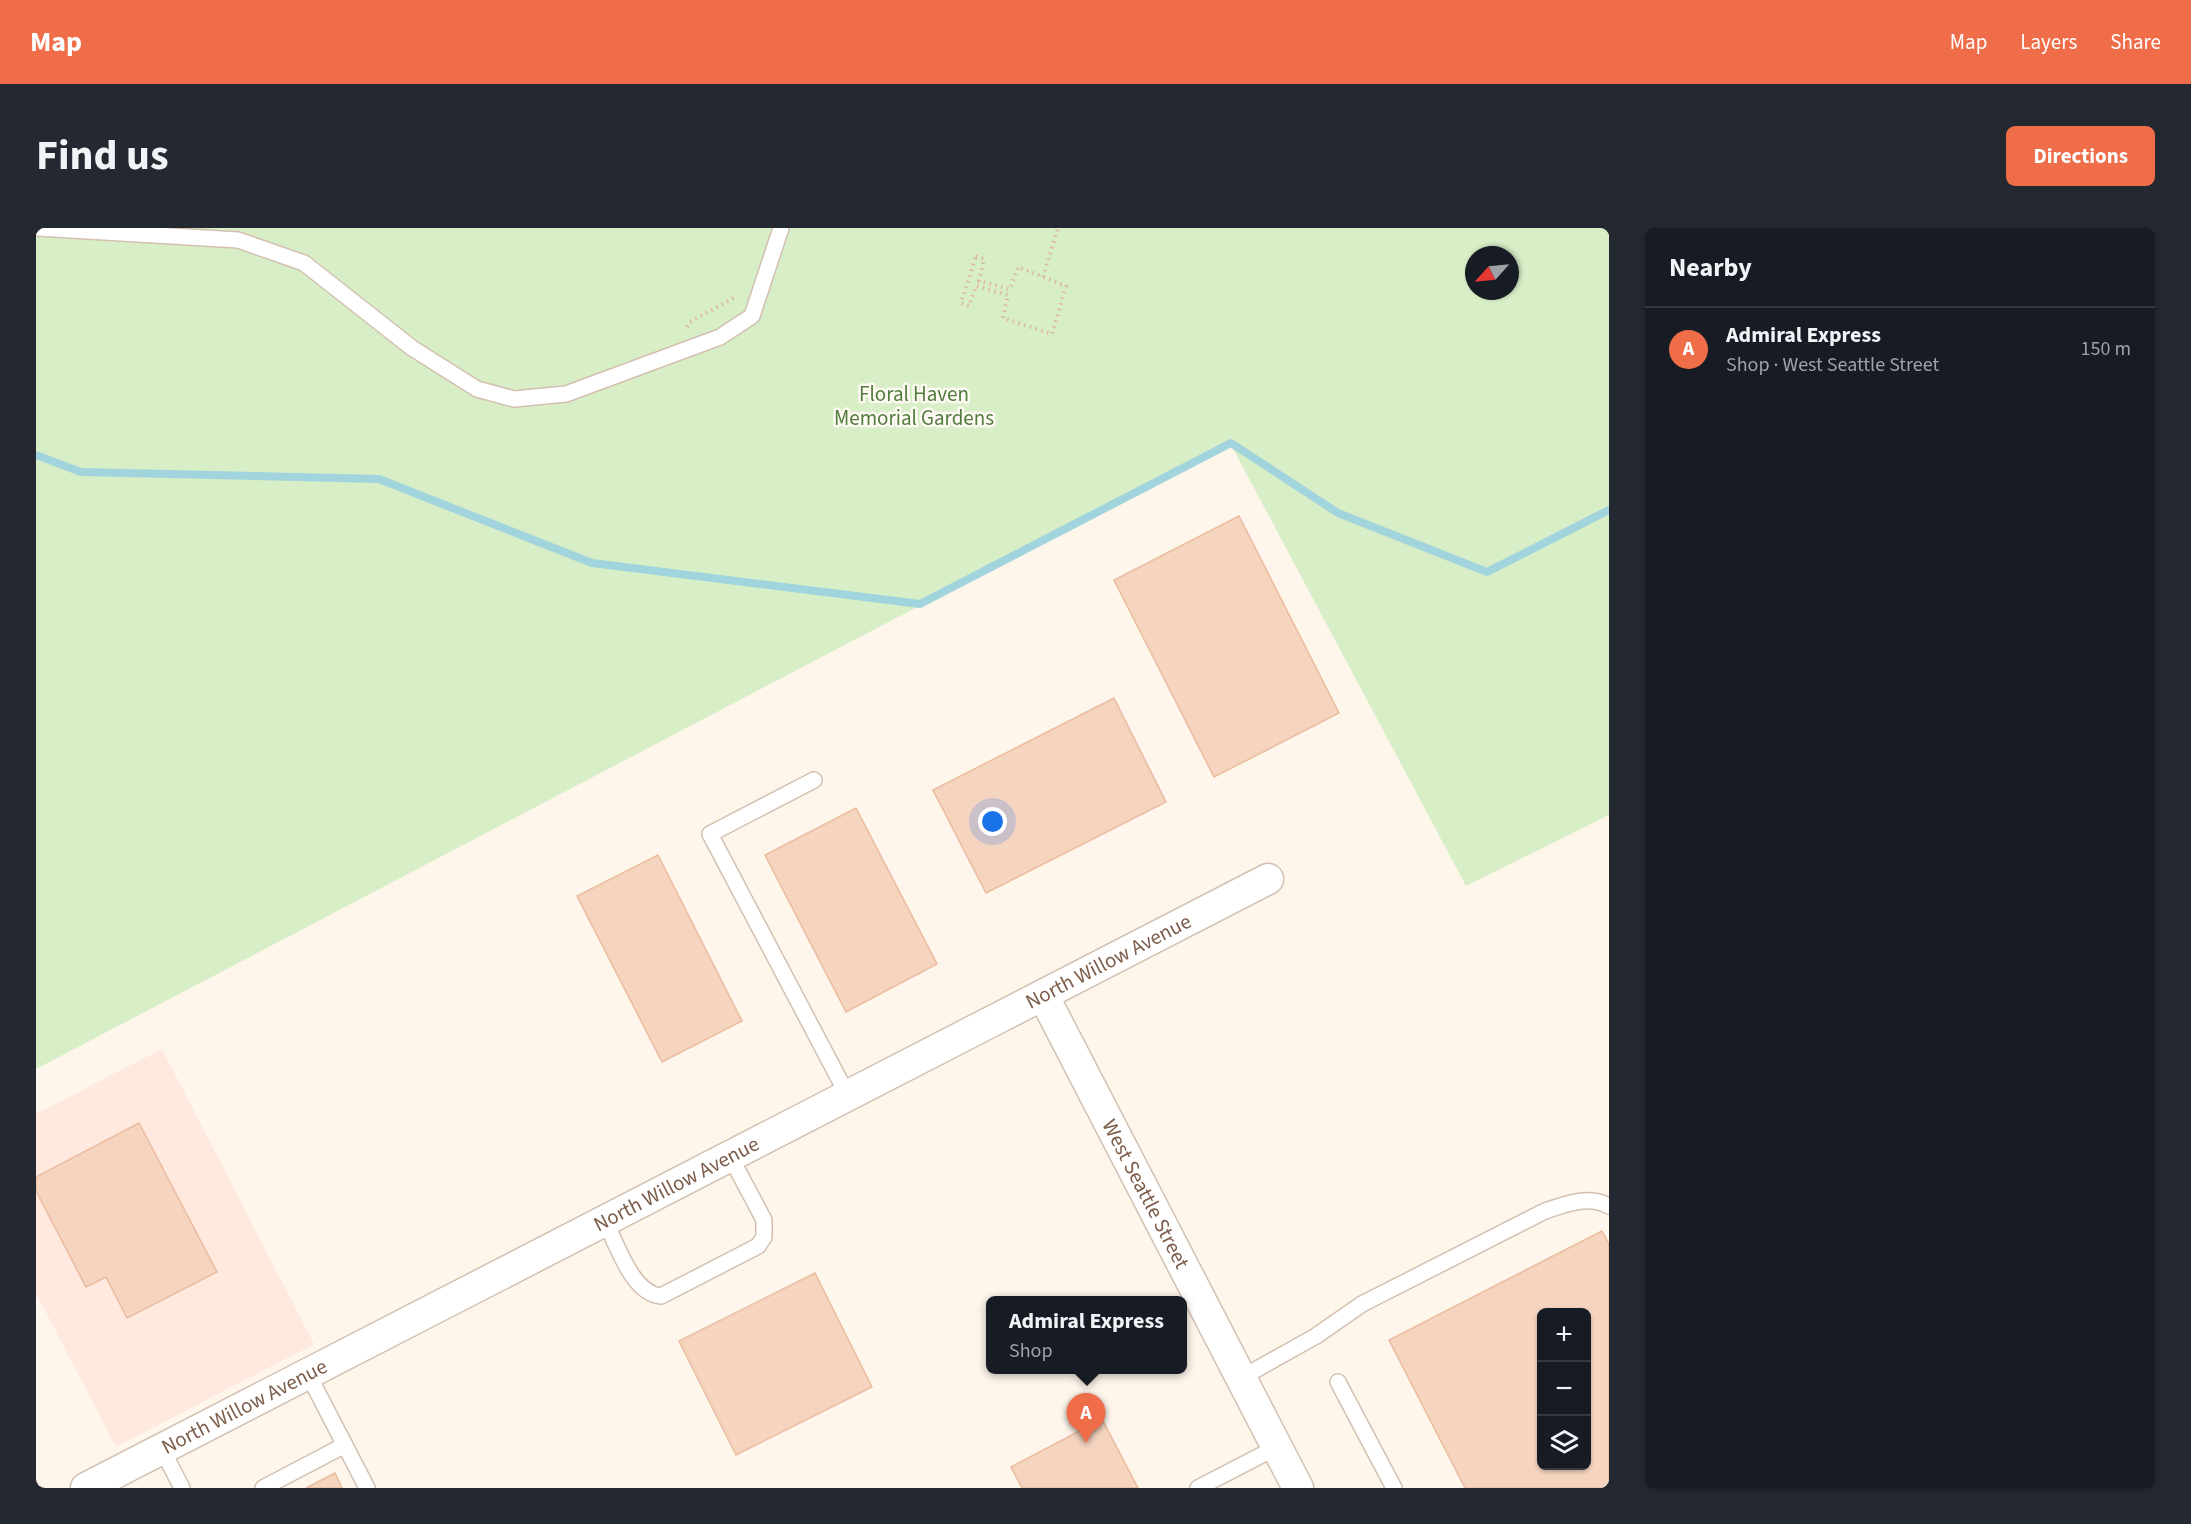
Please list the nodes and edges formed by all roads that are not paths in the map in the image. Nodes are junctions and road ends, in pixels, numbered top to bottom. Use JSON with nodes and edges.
{"nodes":[{"id":1,"x":38,"y":228,"type":"edge"},
{"id":2,"x":781,"y":228,"type":"edge"},
{"id":3,"x":814,"y":780,"type":"dead end"},
{"id":4,"x":1268,"y":879,"type":"dead end"},
{"id":5,"x":1043,"y":995,"type":"junction"},
{"id":6,"x":848,"y":1096,"type":"junction"},
{"id":7,"x":730,"y":1156,"type":"junction"},
{"id":8,"x":1609,"y":1206,"type":"edge"},
{"id":9,"x":605,"y":1221,"type":"junction"},
{"id":10,"x":308,"y":1374,"type":"junction"},
{"id":11,"x":1241,"y":1378,"type":"junction"},
{"id":12,"x":1338,"y":1382,"type":"dead end"},
{"id":13,"x":345,"y":1445,"type":"junction"},
{"id":14,"x":1277,"y":1447,"type":"junction"},
{"id":15,"x":162,"y":1449,"type":"junction"},
{"id":16,"x":1390,"y":1487,"type":"edge"},
{"id":17,"x":86,"y":1488,"type":"edge"},
{"id":18,"x":182,"y":1488,"type":"edge"},
{"id":19,"x":263,"y":1488,"type":"edge"},
{"id":20,"x":367,"y":1488,"type":"edge"},
{"id":21,"x":1198,"y":1488,"type":"edge"},
{"id":22,"x":1298,"y":1488,"type":"edge"}],
"edges":[{"from":1,"to":2,"type":"lane"},
{"from":3,"to":6,"type":"lane"},
{"from":4,"to":5,"type":"street","name":"North Willow Avenue"},
{"from":5,"to":6,"type":"street","name":"North Willow Avenue"},
{"from":5,"to":11,"type":"street","name":"West Seattle Street"},
{"from":6,"to":7,"type":"street","name":"North Willow Avenue"},
{"from":7,"to":9,"type":"street","name":"North Willow Avenue"},
{"from":7,"to":9,"type":"lane"},
{"from":8,"to":11,"type":"lane"},
{"from":9,"to":10,"type":"street","name":"North Willow Avenue"},
{"from":10,"to":13,"type":"lane"},
{"from":10,"to":15,"type":"street","name":"North Willow Avenue"},
{"from":11,"to":14,"type":"street","name":"West Seattle Street"},
{"from":12,"to":16,"type":"lane"},
{"from":13,"to":19,"type":"lane"},
{"from":13,"to":20,"type":"lane"},
{"from":14,"to":21,"type":"lane"},
{"from":14,"to":22,"type":"street","name":"West Seattle Street"},
{"from":15,"to":17,"type":"street","name":"North Willow Avenue"},
{"from":15,"to":18,"type":"lane"}]}
